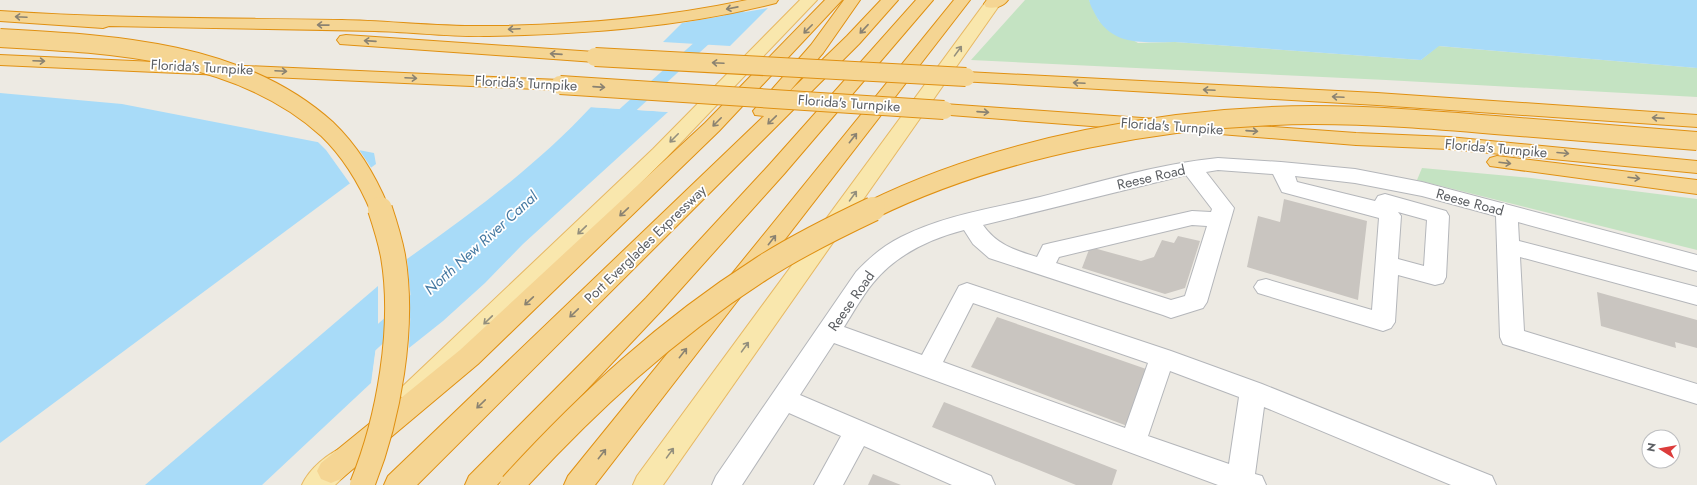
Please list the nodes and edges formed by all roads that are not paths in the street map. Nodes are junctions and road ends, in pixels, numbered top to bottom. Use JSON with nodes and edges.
{"nodes":[{"id":1,"x":770,"y":0,"type":"edge"},
{"id":2,"x":809,"y":0,"type":"edge"},
{"id":3,"x":834,"y":0,"type":"edge"},
{"id":4,"x":852,"y":0,"type":"edge"},
{"id":5,"x":890,"y":0,"type":"edge"},
{"id":6,"x":925,"y":0,"type":"edge"},
{"id":7,"x":962,"y":0,"type":"edge"},
{"id":8,"x":996,"y":1,"type":"edge"},
{"id":9,"x":0,"y":16,"type":"edge"},
{"id":10,"x":88,"y":22,"type":"junction"},
{"id":11,"x":0,"y":38,"type":"edge"},
{"id":12,"x":0,"y":60,"type":"edge"},
{"id":13,"x":1377,"y":100,"type":"junction"},
{"id":14,"x":1697,"y":108,"type":"edge"},
{"id":15,"x":1697,"y":121,"type":"edge"},
{"id":16,"x":1356,"y":139,"type":"junction"},
{"id":17,"x":1697,"y":141,"type":"edge"},
{"id":18,"x":1191,"y":167,"type":"junction"},
{"id":19,"x":1697,"y":167,"type":"edge"},
{"id":20,"x":1281,"y":168,"type":"junction"},
{"id":21,"x":1697,"y":187,"type":"edge"},
{"id":22,"x":1386,"y":198,"type":"junction"},
{"id":23,"x":1507,"y":212,"type":"junction"},
{"id":24,"x":672,"y":217,"type":"junction"},
{"id":25,"x":1220,"y":220,"type":"junction"},
{"id":26,"x":969,"y":221,"type":"junction"},
{"id":27,"x":1509,"y":246,"type":"junction"},
{"id":28,"x":1697,"y":263,"type":"edge"},
{"id":29,"x":1387,"y":264,"type":"junction"},
{"id":30,"x":1043,"y":267,"type":"junction"},
{"id":31,"x":1266,"y":286,"type":"dead end"},
{"id":32,"x":1697,"y":296,"type":"edge"},
{"id":33,"x":829,"y":331,"type":"junction"},
{"id":34,"x":1162,"y":358,"type":"junction"},
{"id":35,"x":930,"y":366,"type":"junction"},
{"id":36,"x":1253,"y":391,"type":"junction"},
{"id":37,"x":1697,"y":394,"type":"edge"},
{"id":38,"x":784,"y":399,"type":"junction"},
{"id":39,"x":858,"y":431,"type":"junction"},
{"id":40,"x":1133,"y":442,"type":"junction"},
{"id":41,"x":324,"y":478,"type":"edge"},
{"id":42,"x":1246,"y":483,"type":"edge"},
{"id":43,"x":362,"y":485,"type":"edge"},
{"id":44,"x":398,"y":485,"type":"edge"},
{"id":45,"x":479,"y":485,"type":"edge"},
{"id":46,"x":512,"y":485,"type":"edge"},
{"id":47,"x":578,"y":485,"type":"edge"},
{"id":48,"x":647,"y":485,"type":"edge"},
{"id":49,"x":726,"y":485,"type":"edge"},
{"id":50,"x":828,"y":485,"type":"edge"},
{"id":51,"x":981,"y":485,"type":"edge"},
{"id":52,"x":1482,"y":485,"type":"edge"}],
"edges":[{"from":1,"to":10,"type":"highway","one_way":true},
{"from":2,"to":41,"type":"main road","one_way":true},
{"from":3,"to":41,"type":"highway","one_way":true},
{"from":4,"to":24,"type":"highway"},
{"from":5,"to":24,"type":"highway","name":"Port Everglades Expressway","one_way":true},
{"from":6,"to":45,"type":"highway"},
{"from":47,"to":7,"type":"highway","one_way":true},
{"from":48,"to":8,"type":"main road","one_way":true},
{"from":10,"to":9,"type":"highway","one_way":true},
{"from":13,"to":10,"type":"highway","one_way":true,"bridge":true},
{"from":11,"to":43,"type":"highway","bridge":true},
{"from":12,"to":16,"type":"highway","name":"Florida's Turnpike","one_way":true,"bridge":true},
{"from":13,"to":14,"type":"highway"},
{"from":15,"to":13,"type":"highway","one_way":true},
{"from":16,"to":19,"type":"highway","name":"Florida's Turnpike","one_way":true},
{"from":16,"to":21,"type":"highway","one_way":true},
{"from":17,"to":46,"type":"highway","bridge":true},
{"from":18,"to":20,"type":"street","name":"Reese Road"},
{"from":18,"to":25,"type":"street"},
{"from":18,"to":26,"type":"street","name":"Reese Road"},
{"from":20,"to":22,"type":"street","name":"Reese Road"},
{"from":20,"to":22,"type":"street"},
{"from":22,"to":23,"type":"street","name":"Reese Road"},
{"from":22,"to":29,"type":"street"},
{"from":22,"to":29,"type":"street"},
{"from":23,"to":27,"type":"street"},
{"from":23,"to":28,"type":"street","name":"Reese Road"},
{"from":24,"to":44,"type":"highway","name":"Port Everglades Expressway","one_way":true},
{"from":25,"to":30,"type":"street"},
{"from":25,"to":30,"type":"street"},
{"from":26,"to":30,"type":"street"},
{"from":26,"to":33,"type":"street","name":"Reese Road"},
{"from":27,"to":32,"type":"street"},
{"from":27,"to":37,"type":"street"},
{"from":29,"to":31,"type":"street"},
{"from":33,"to":35,"type":"street"},
{"from":33,"to":38,"type":"street","name":"Reese Road"},
{"from":34,"to":35,"type":"street"},
{"from":34,"to":36,"type":"street"},
{"from":34,"to":40,"type":"street"},
{"from":35,"to":40,"type":"street"},
{"from":36,"to":42,"type":"street"},
{"from":36,"to":52,"type":"street"},
{"from":38,"to":39,"type":"street"},
{"from":38,"to":49,"type":"street","name":"Reese Road"},
{"from":39,"to":50,"type":"street"},
{"from":39,"to":51,"type":"street"},
{"from":40,"to":42,"type":"street"}]}
